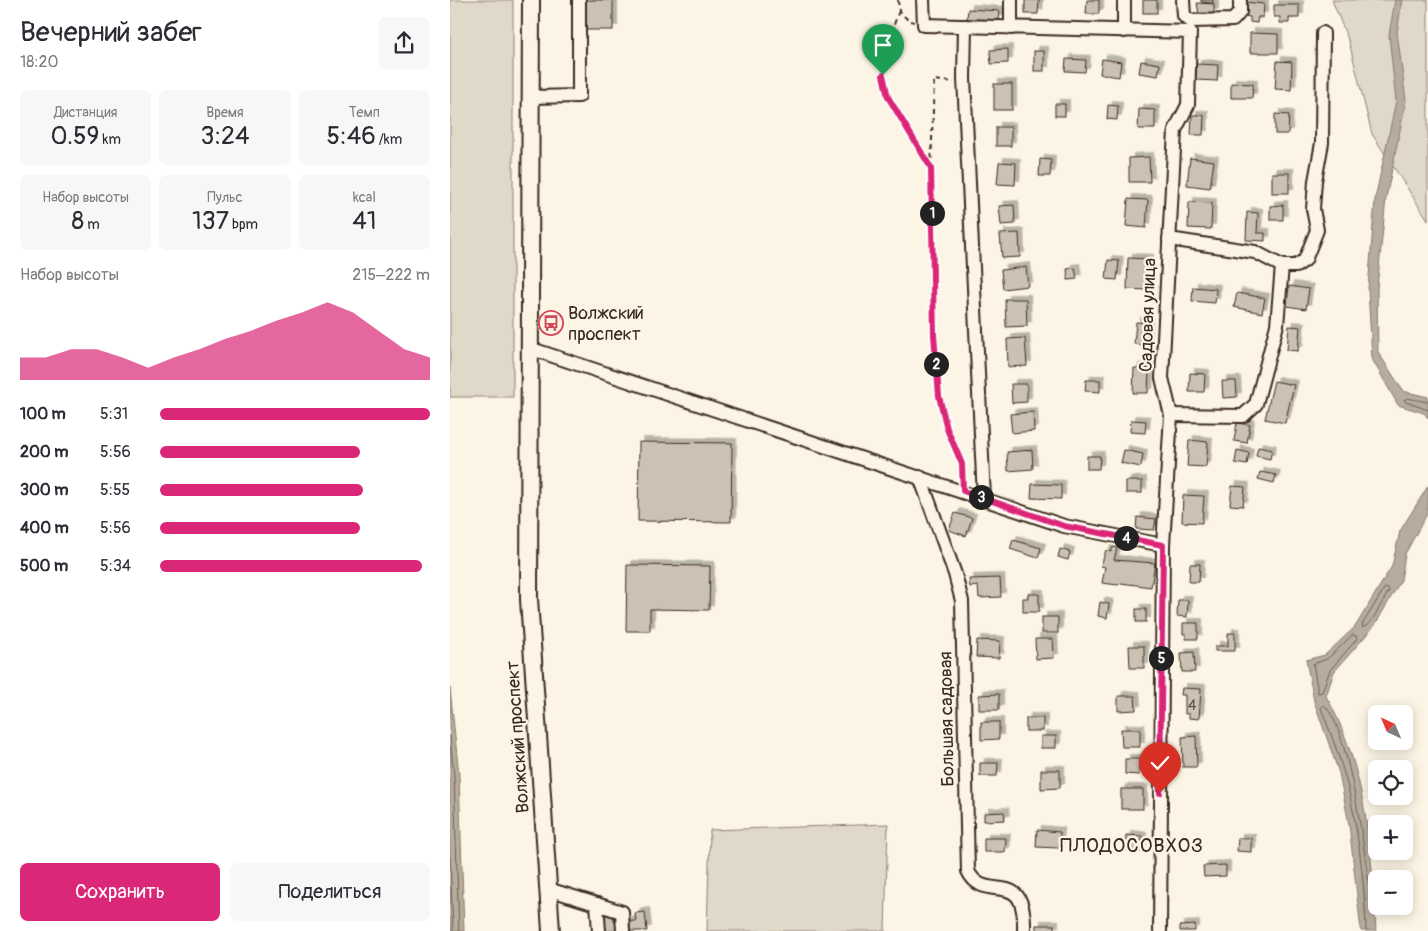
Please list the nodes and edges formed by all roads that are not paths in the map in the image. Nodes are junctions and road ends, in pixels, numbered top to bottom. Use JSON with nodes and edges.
{"nodes":[{"id":1,"x":531,"y":0,"type":"edge"},
{"id":2,"x":579,"y":0,"type":"edge"},
{"id":3,"x":923,"y":0,"type":"edge"},
{"id":4,"x":1011,"y":0,"type":"edge"},
{"id":5,"x":1124,"y":0,"type":"edge"},
{"id":6,"x":1184,"y":0,"type":"edge"},
{"id":7,"x":1240,"y":0,"type":"edge"},
{"id":8,"x":965,"y":26,"type":"junction"},
{"id":9,"x":1011,"y":28,"type":"junction"},
{"id":10,"x":1124,"y":31,"type":"junction"},
{"id":11,"x":1323,"y":33,"type":"dead end"},
{"id":12,"x":530,"y":97,"type":"junction"},
{"id":13,"x":1168,"y":239,"type":"junction"},
{"id":14,"x":1282,"y":266,"type":"junction"},
{"id":15,"x":529,"y":348,"type":"junction"},
{"id":16,"x":1170,"y":415,"type":"junction"},
{"id":17,"x":920,"y":477,"type":"junction"},
{"id":18,"x":984,"y":498,"type":"junction"},
{"id":19,"x":1163,"y":545,"type":"junction"},
{"id":20,"x":548,"y":889,"type":"junction"},
{"id":21,"x":597,"y":904,"type":"junction"},
{"id":22,"x":551,"y":931,"type":"edge"},
{"id":23,"x":599,"y":931,"type":"edge"},
{"id":24,"x":623,"y":931,"type":"edge"},
{"id":25,"x":1024,"y":931,"type":"edge"},
{"id":26,"x":1160,"y":931,"type":"edge"}],
"edges":[{"from":1,"to":12,"type":"main road","name":"Волжский проспект"},
{"from":2,"to":12,"type":"street"},
{"from":3,"to":8,"type":"street"},
{"from":4,"to":9,"type":"street"},
{"from":5,"to":10,"type":"street"},
{"from":6,"to":7,"type":"street"},
{"from":8,"to":9,"type":"street"},
{"from":8,"to":18,"type":"street"},
{"from":9,"to":10,"type":"street"},
{"from":10,"to":13,"type":"street","name":"Садовая улица"},
{"from":11,"to":14,"type":"street"},
{"from":12,"to":15,"type":"main road","name":"Волжский проспект"},
{"from":13,"to":14,"type":"street"},
{"from":13,"to":16,"type":"street","name":"Садовая улица"},
{"from":14,"to":16,"type":"street"},
{"from":15,"to":17,"type":"street"},
{"from":15,"to":20,"type":"main road","name":"Волжский проспект"},
{"from":16,"to":19,"type":"street","name":"Садовая улица"},
{"from":17,"to":18,"type":"street"},
{"from":17,"to":25,"type":"street","name":"Большая садовая"},
{"from":18,"to":19,"type":"street"},
{"from":19,"to":26,"type":"street","name":"Садовая улица"},
{"from":20,"to":21,"type":"street"},
{"from":20,"to":22,"type":"main road","name":"Волжский проспект"},
{"from":21,"to":23,"type":"street"},
{"from":21,"to":24,"type":"street"}]}
